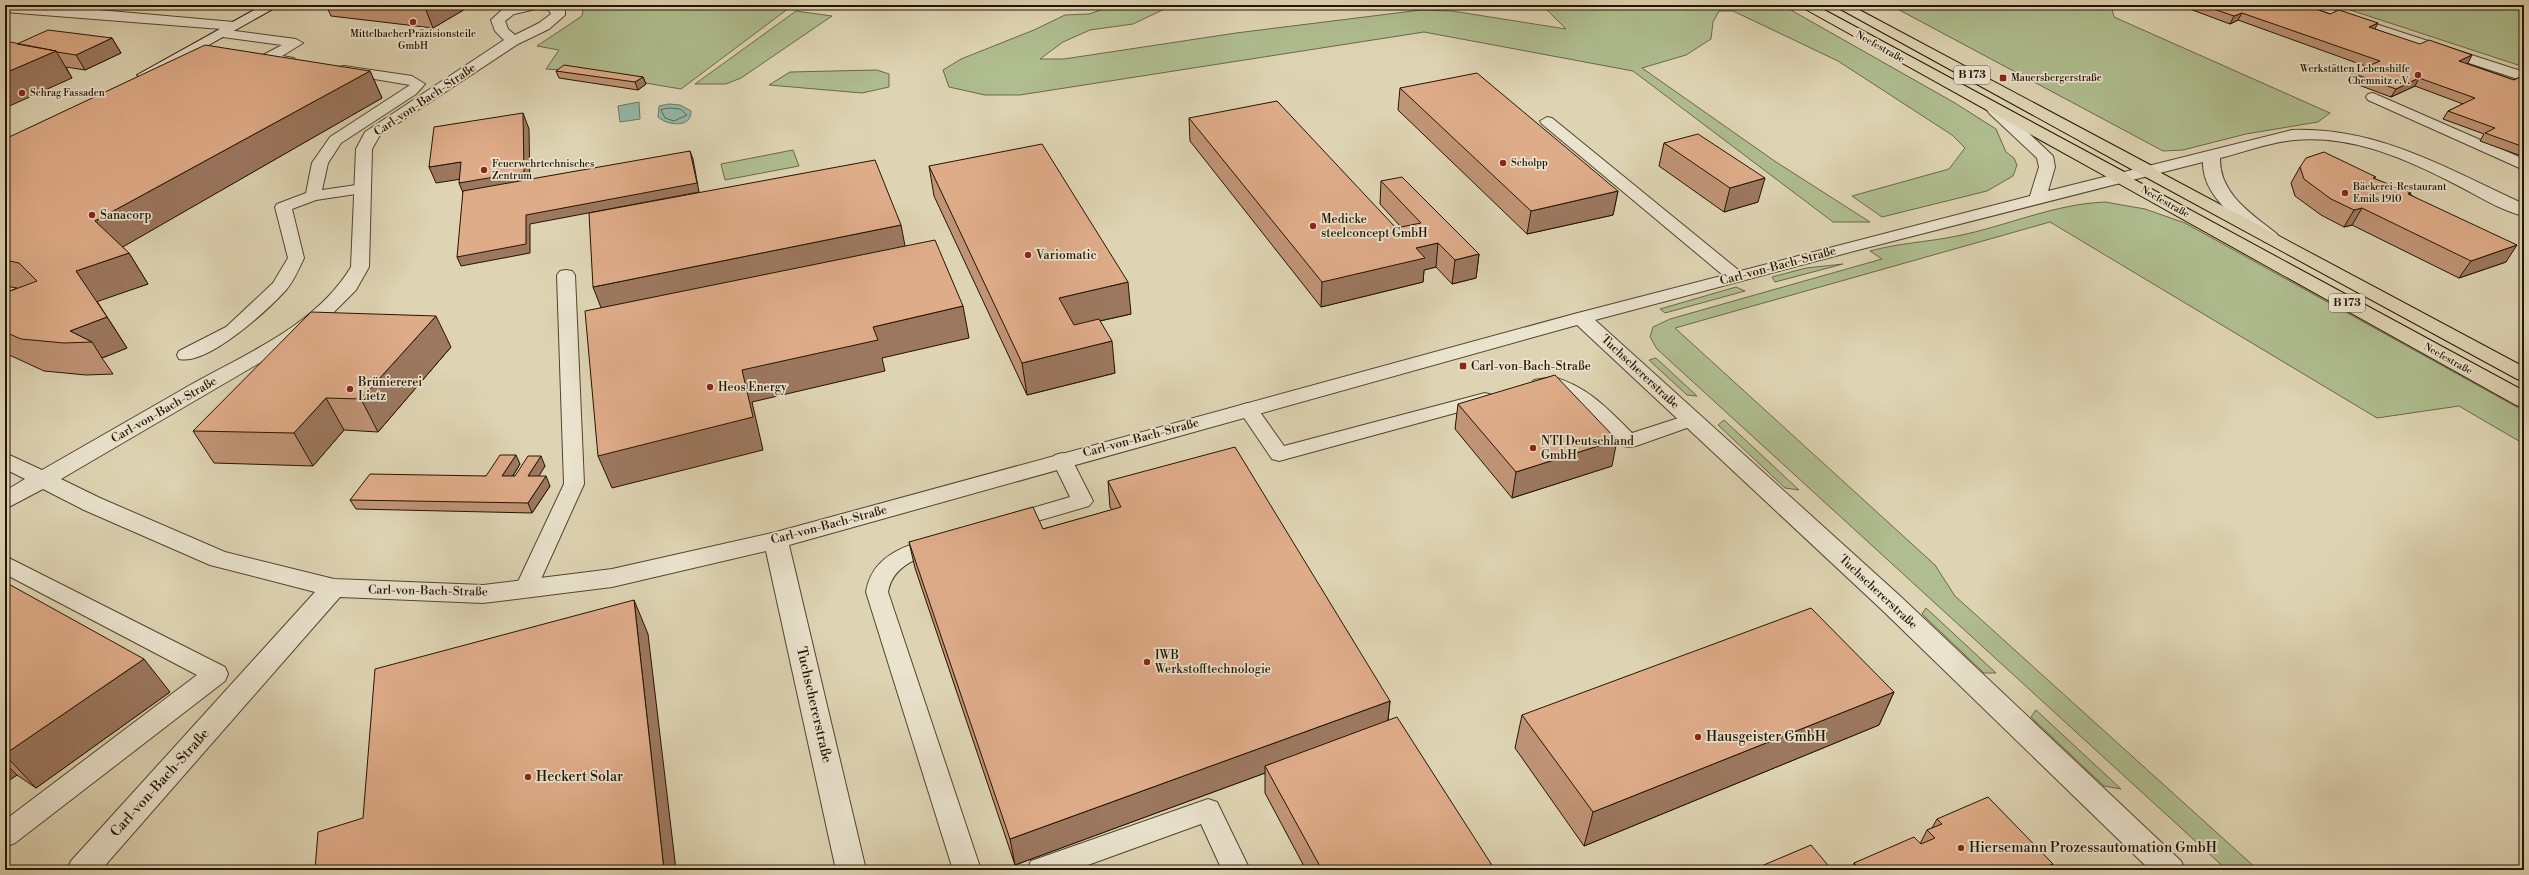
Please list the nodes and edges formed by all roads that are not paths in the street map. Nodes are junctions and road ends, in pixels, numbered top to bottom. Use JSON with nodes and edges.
{"nodes":[{"id":1,"x":273,"y":5,"type":"edge"},
{"id":2,"x":534,"y":5,"type":"edge"},
{"id":3,"x":538,"y":5,"type":"edge"},
{"id":4,"x":1805,"y":5,"type":"edge"},
{"id":5,"x":1840,"y":5,"type":"edge"},
{"id":6,"x":2304,"y":5,"type":"edge"},
{"id":7,"x":5,"y":8,"type":"edge"},
{"id":8,"x":234,"y":26,"type":"junction"},
{"id":9,"x":220,"y":33,"type":"junction"},
{"id":10,"x":513,"y":41,"type":"junction"},
{"id":11,"x":306,"y":64,"type":"edge"},
{"id":12,"x":328,"y":67,"type":"edge"},
{"id":13,"x":2524,"y":77,"type":"edge"},
{"id":14,"x":133,"y":81,"type":"edge"},
{"id":15,"x":2373,"y":97,"type":"dead end"},
{"id":16,"x":1995,"y":110,"type":"junction"},
{"id":17,"x":1547,"y":121,"type":"dead end"},
{"id":18,"x":2212,"y":155,"type":"junction"},
{"id":19,"x":2524,"y":165,"type":"edge"},
{"id":20,"x":2148,"y":171,"type":"junction"},
{"id":21,"x":2122,"y":178,"type":"junction"},
{"id":22,"x":363,"y":189,"type":"junction"},
{"id":23,"x":312,"y":196,"type":"junction"},
{"id":24,"x":2037,"y":200,"type":"junction"},
{"id":25,"x":2524,"y":211,"type":"edge"},
{"id":26,"x":2271,"y":238,"type":"junction"},
{"id":27,"x":566,"y":275,"type":"dead end"},
{"id":28,"x":1736,"y":277,"type":"junction"},
{"id":29,"x":1581,"y":318,"type":"junction"},
{"id":30,"x":186,"y":355,"type":"dead end"},
{"id":31,"x":2524,"y":375,"type":"edge"},
{"id":32,"x":1526,"y":388,"type":"edge"},
{"id":33,"x":1504,"y":394,"type":"edge"},
{"id":34,"x":2524,"y":400,"type":"edge"},
{"id":35,"x":1248,"y":409,"type":"junction"},
{"id":36,"x":1692,"y":420,"type":"junction"},
{"id":37,"x":5,"y":460,"type":"edge"},
{"id":38,"x":1062,"y":460,"type":"junction"},
{"id":39,"x":42,"y":480,"type":"junction"},
{"id":40,"x":5,"y":501,"type":"edge"},
{"id":41,"x":986,"y":530,"type":"edge"},
{"id":42,"x":957,"y":538,"type":"edge"},
{"id":43,"x":776,"y":540,"type":"junction"},
{"id":44,"x":5,"y":564,"type":"edge"},
{"id":45,"x":334,"y":588,"type":"junction"},
{"id":46,"x":526,"y":588,"type":"junction"},
{"id":47,"x":5,"y":835,"type":"edge"},
{"id":48,"x":82,"y":870,"type":"edge"},
{"id":49,"x":851,"y":870,"type":"edge"},
{"id":50,"x":968,"y":870,"type":"edge"},
{"id":51,"x":1041,"y":870,"type":"edge"},
{"id":52,"x":1236,"y":870,"type":"edge"},
{"id":53,"x":2170,"y":870,"type":"edge"}],
"edges":[{"from":1,"to":8,"type":"street"},
{"from":2,"to":10,"type":"street"},
{"from":3,"to":10,"type":"street","name":"Carl-von-Bach-Straße"},
{"from":4,"to":16,"type":"main road","name":"Neefestraße","number":"B 173"},
{"from":5,"to":20,"type":"main road","name":"Neefestraße","number":"B 173"},
{"from":6,"to":13,"type":"lane"},
{"from":7,"to":8,"type":"street"},
{"from":8,"to":9,"type":"street"},
{"from":9,"to":11,"type":"lane"},
{"from":9,"to":14,"type":"street"},
{"from":10,"to":22,"type":"street","name":"Carl-von-Bach-Straße"},
{"from":12,"to":23,"type":"lane"},
{"from":15,"to":19,"type":"lane"},
{"from":16,"to":21,"type":"main road","name":"Neefestraße","number":"B 173"},
{"from":16,"to":24,"type":"street"},
{"from":17,"to":28,"type":"lane"},
{"from":18,"to":20,"type":"street"},
{"from":18,"to":25,"type":"street"},
{"from":18,"to":26,"type":"street"},
{"from":20,"to":21,"type":"street","name":"Carl-von-Bach-Straße"},
{"from":20,"to":26,"type":"main road","name":"Neefestraße","number":"B 173"},
{"from":21,"to":24,"type":"street","name":"Carl-von-Bach-Straße"},
{"from":21,"to":34,"type":"main road","name":"Neefestraße","number":"B 173"},
{"from":22,"to":23,"type":"lane"},
{"from":22,"to":39,"type":"street","name":"Carl-von-Bach-Straße"},
{"from":23,"to":30,"type":"lane"},
{"from":24,"to":28,"type":"street","name":"Carl-von-Bach-Straße"},
{"from":26,"to":31,"type":"main road","name":"Neefestraße","number":"B 173"},
{"from":27,"to":46,"type":"lane"},
{"from":28,"to":29,"type":"street","name":"Carl-von-Bach-Straße"},
{"from":29,"to":35,"type":"street","name":"Carl-von-Bach-Straße"},
{"from":29,"to":36,"type":"street","name":"Tuchschererstraße"},
{"from":32,"to":36,"type":"lane"},
{"from":33,"to":35,"type":"lane"},
{"from":35,"to":38,"type":"street","name":"Carl-von-Bach-Straße"},
{"from":36,"to":53,"type":"street","name":"Tuchschererstraße"},
{"from":37,"to":39,"type":"street","name":"Carl-von-Bach-Straße"},
{"from":38,"to":41,"type":"lane"},
{"from":38,"to":43,"type":"street","name":"Carl-von-Bach-Straße"},
{"from":39,"to":40,"type":"street","name":"Carl-von-Bach-Straße"},
{"from":39,"to":45,"type":"street","name":"Carl-von-Bach-Straße"},
{"from":42,"to":50,"type":"lane"},
{"from":43,"to":46,"type":"street","name":"Carl-von-Bach-Straße"},
{"from":43,"to":49,"type":"street","name":"Tuchschererstraße"},
{"from":44,"to":47,"type":"lane"},
{"from":45,"to":46,"type":"street","name":"Carl-von-Bach-Straße"},
{"from":45,"to":48,"type":"street","name":"Carl-von-Bach-Straße"},
{"from":51,"to":52,"type":"lane"}]}
